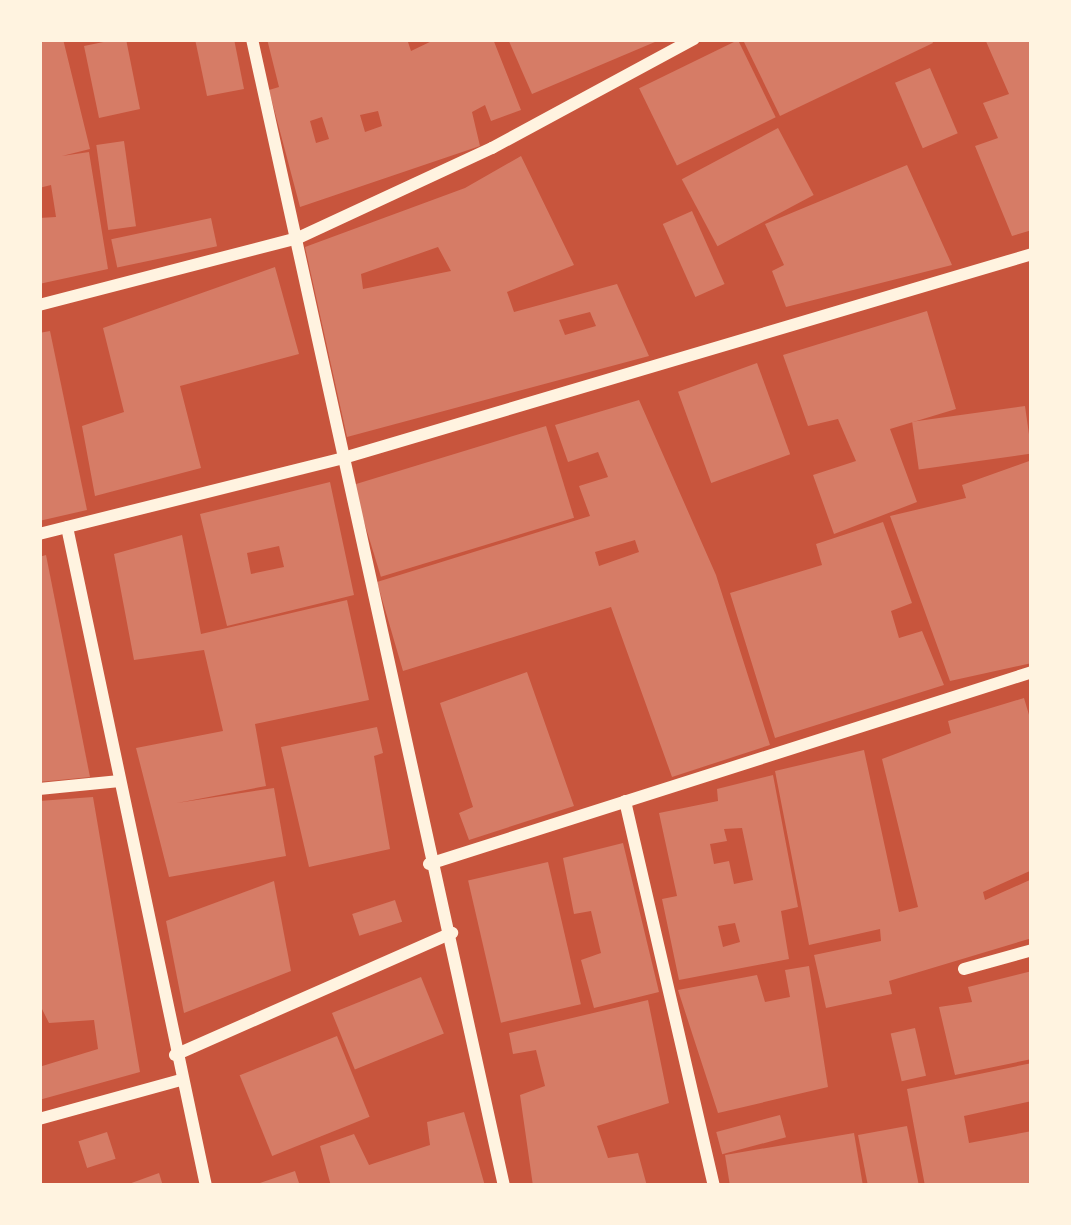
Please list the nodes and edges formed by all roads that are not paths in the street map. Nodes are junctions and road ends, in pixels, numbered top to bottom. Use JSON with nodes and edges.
{"nodes":[{"id":1,"x":252,"y":39,"type":"edge"},
{"id":2,"x":694,"y":39,"type":"edge"},
{"id":3,"x":298,"y":238,"type":"junction"},
{"id":4,"x":1032,"y":254,"type":"edge"},
{"id":5,"x":39,"y":305,"type":"edge"},
{"id":6,"x":340,"y":459,"type":"junction"},
{"id":7,"x":68,"y":526,"type":"junction"},
{"id":8,"x":39,"y":534,"type":"edge"},
{"id":9,"x":1032,"y":671,"type":"edge"},
{"id":10,"x":119,"y":781,"type":"junction"},
{"id":11,"x":39,"y":789,"type":"edge"},
{"id":12,"x":625,"y":801,"type":"junction"},
{"id":13,"x":429,"y":864,"type":"junction"},
{"id":14,"x":452,"y":933,"type":"junction"},
{"id":15,"x":1032,"y":950,"type":"edge"},
{"id":16,"x":964,"y":969,"type":"dead end"},
{"id":17,"x":175,"y":1055,"type":"junction"},
{"id":18,"x":181,"y":1080,"type":"junction"},
{"id":19,"x":39,"y":1119,"type":"edge"},
{"id":20,"x":206,"y":1186,"type":"edge"},
{"id":21,"x":504,"y":1186,"type":"edge"},
{"id":22,"x":714,"y":1186,"type":"edge"}],
"edges":[{"from":1,"to":3,"type":"street"},
{"from":2,"to":3,"type":"street"},
{"from":3,"to":5,"type":"street"},
{"from":3,"to":6,"type":"street"},
{"from":4,"to":6,"type":"street"},
{"from":6,"to":7,"type":"street"},
{"from":6,"to":13,"type":"street"},
{"from":7,"to":8,"type":"street"},
{"from":7,"to":10,"type":"street"},
{"from":9,"to":12,"type":"street"},
{"from":10,"to":11,"type":"street"},
{"from":10,"to":17,"type":"street"},
{"from":12,"to":13,"type":"street"},
{"from":12,"to":22,"type":"street"},
{"from":13,"to":14,"type":"street"},
{"from":14,"to":17,"type":"street"},
{"from":14,"to":21,"type":"street"},
{"from":15,"to":16,"type":"street"},
{"from":17,"to":18,"type":"street"},
{"from":18,"to":19,"type":"street"},
{"from":18,"to":20,"type":"street"}]}
